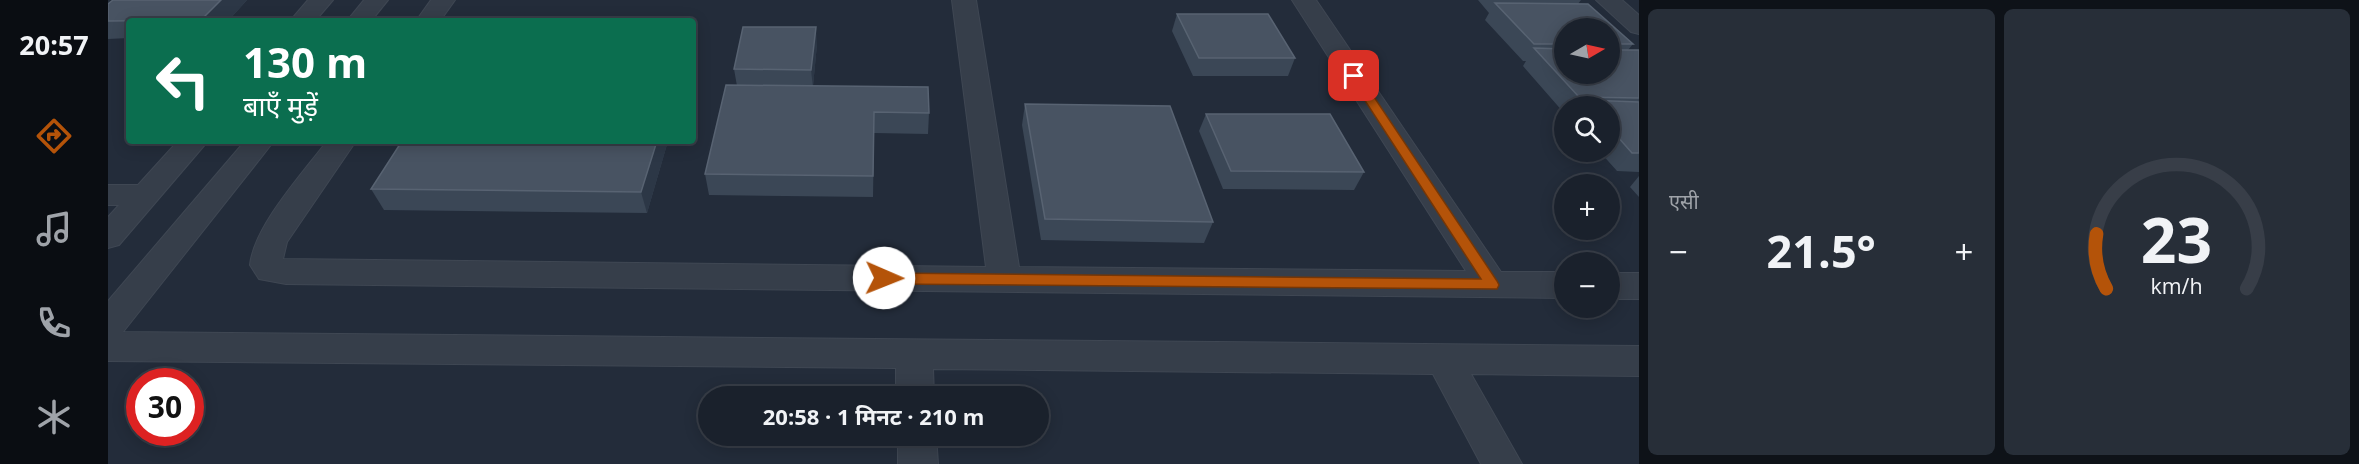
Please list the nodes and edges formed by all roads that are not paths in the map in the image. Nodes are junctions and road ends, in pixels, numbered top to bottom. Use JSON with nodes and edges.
{"nodes":[{"id":1,"x":321,"y":0,"type":"edge"},
{"id":2,"x":376,"y":0,"type":"edge"},
{"id":3,"x":443,"y":0,"type":"edge"},
{"id":4,"x":964,"y":0,"type":"edge"},
{"id":5,"x":1304,"y":0,"type":"edge"},
{"id":6,"x":1608,"y":0,"type":"edge"},
{"id":7,"x":305,"y":18,"type":"edge"},
{"id":8,"x":361,"y":18,"type":"edge"},
{"id":9,"x":430,"y":18,"type":"edge"},
{"id":10,"x":1639,"y":27,"type":"edge"},
{"id":11,"x":191,"y":144,"type":"edge"},
{"id":12,"x":258,"y":144,"type":"edge"},
{"id":13,"x":340,"y":144,"type":"edge"},
{"id":14,"x":108,"y":195,"type":"edge"},
{"id":15,"x":146,"y":195,"type":"junction"},
{"id":16,"x":108,"y":237,"type":"edge"},
{"id":17,"x":1004,"y":279,"type":"junction"},
{"id":18,"x":1492,"y":285,"type":"junction"},
{"id":19,"x":1554,"y":285,"type":"edge"},
{"id":20,"x":1620,"y":286,"type":"edge"},
{"id":21,"x":1639,"y":286,"type":"edge"},
{"id":22,"x":108,"y":325,"type":"edge"},
{"id":23,"x":108,"y":346,"type":"edge"},
{"id":24,"x":914,"y":353,"type":"junction"},
{"id":25,"x":1443,"y":359,"type":"junction"},
{"id":26,"x":1639,"y":361,"type":"edge"},
{"id":27,"x":915,"y":386,"type":"edge"},
{"id":28,"x":917,"y":446,"type":"edge"},
{"id":29,"x":918,"y":464,"type":"edge"},
{"id":30,"x":1502,"y":464,"type":"edge"}],
"edges":[{"from":1,"to":7,"type":"street"},
{"from":2,"to":8,"type":"street"},
{"from":3,"to":9,"type":"street"},
{"from":4,"to":17,"type":"street"},
{"from":5,"to":18,"type":"street"},
{"from":6,"to":10,"type":"street"},
{"from":11,"to":15,"type":"street"},
{"from":12,"to":22,"type":"street"},
{"from":13,"to":17,"type":"street"},
{"from":14,"to":15,"type":"street"},
{"from":15,"to":16,"type":"street"},
{"from":17,"to":18,"type":"street"},
{"from":18,"to":19,"type":"street"},
{"from":20,"to":21,"type":"street"},
{"from":23,"to":24,"type":"street"},
{"from":24,"to":25,"type":"street"},
{"from":24,"to":27,"type":"street"},
{"from":25,"to":26,"type":"street"},
{"from":25,"to":30,"type":"street"},
{"from":28,"to":29,"type":"street"}]}
